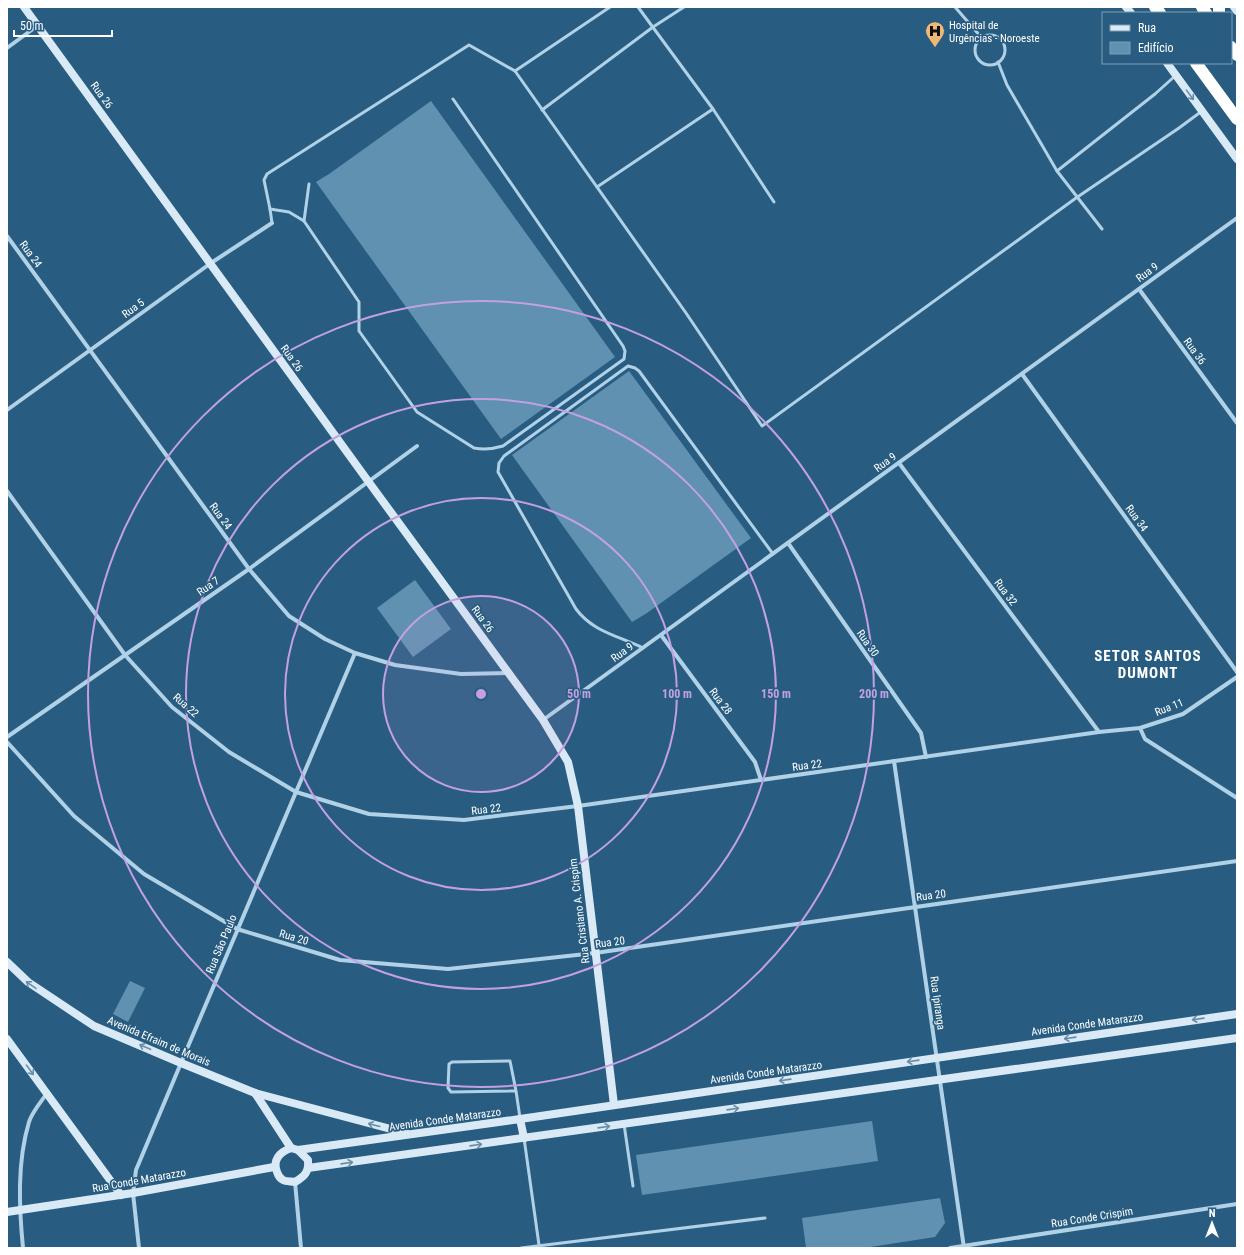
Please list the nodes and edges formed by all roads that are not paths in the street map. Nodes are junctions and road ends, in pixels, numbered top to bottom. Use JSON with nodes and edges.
{"nodes":[{"id":1,"x":24,"y":7,"type":"edge"},
{"id":2,"x":610,"y":7,"type":"edge"},
{"id":3,"x":638,"y":7,"type":"edge"},
{"id":4,"x":684,"y":7,"type":"edge"},
{"id":5,"x":955,"y":7,"type":"edge"},
{"id":6,"x":1234,"y":7,"type":"edge"},
{"id":7,"x":1237,"y":11,"type":"edge"},
{"id":8,"x":38,"y":26,"type":"junction"},
{"id":9,"x":653,"y":27,"type":"junction"},
{"id":10,"x":981,"y":38,"type":"junction"},
{"id":11,"x":7,"y":48,"type":"edge"},
{"id":12,"x":998,"y":62,"type":"junction"},
{"id":13,"x":1168,"y":64,"type":"edge"},
{"id":14,"x":1197,"y":64,"type":"edge"},
{"id":15,"x":515,"y":71,"type":"junction"},
{"id":16,"x":1176,"y":75,"type":"junction"},
{"id":17,"x":454,"y":99,"type":"dead end"},
{"id":18,"x":713,"y":109,"type":"junction"},
{"id":19,"x":542,"y":110,"type":"junction"},
{"id":20,"x":1202,"y":111,"type":"junction"},
{"id":21,"x":1237,"y":119,"type":"edge"},
{"id":22,"x":1237,"y":159,"type":"edge"},
{"id":23,"x":1057,"y":170,"type":"junction"},
{"id":24,"x":309,"y":184,"type":"dead end"},
{"id":25,"x":597,"y":187,"type":"junction"},
{"id":26,"x":1076,"y":198,"type":"junction"},
{"id":27,"x":774,"y":202,"type":"dead end"},
{"id":28,"x":270,"y":209,"type":"junction"},
{"id":29,"x":1237,"y":218,"type":"edge"},
{"id":30,"x":304,"y":221,"type":"junction"},
{"id":31,"x":272,"y":223,"type":"joint"},
{"id":32,"x":1102,"y":230,"type":"dead end"},
{"id":33,"x":7,"y":236,"type":"edge"},
{"id":34,"x":211,"y":263,"type":"junction"},
{"id":35,"x":1139,"y":289,"type":"junction"},
{"id":36,"x":90,"y":350,"type":"junction"},
{"id":37,"x":1022,"y":374,"type":"junction"},
{"id":38,"x":7,"y":410,"type":"edge"},
{"id":39,"x":1237,"y":423,"type":"edge"},
{"id":40,"x":417,"y":446,"type":"dead end"},
{"id":41,"x":899,"y":463,"type":"junction"},
{"id":42,"x":368,"y":481,"type":"junction"},
{"id":43,"x":7,"y":491,"type":"edge"},
{"id":44,"x":788,"y":543,"type":"junction"},
{"id":45,"x":773,"y":554,"type":"junction"},
{"id":46,"x":249,"y":569,"type":"junction"},
{"id":47,"x":661,"y":635,"type":"junction"},
{"id":48,"x":643,"y":648,"type":"junction"},
{"id":49,"x":355,"y":654,"type":"junction"},
{"id":50,"x":125,"y":655,"type":"junction"},
{"id":51,"x":1237,"y":672,"type":"edge"},
{"id":52,"x":509,"y":673,"type":"junction"},
{"id":53,"x":1237,"y":677,"type":"edge"},
{"id":54,"x":543,"y":720,"type":"junction"},
{"id":55,"x":1140,"y":728,"type":"junction"},
{"id":56,"x":1099,"y":732,"type":"junction"},
{"id":57,"x":7,"y":737,"type":"edge"},
{"id":58,"x":7,"y":742,"type":"edge"},
{"id":59,"x":926,"y":757,"type":"junction"},
{"id":60,"x":894,"y":761,"type":"junction"},
{"id":61,"x":761,"y":780,"type":"junction"},
{"id":62,"x":296,"y":792,"type":"junction"},
{"id":63,"x":1237,"y":798,"type":"edge"},
{"id":64,"x":578,"y":806,"type":"junction"},
{"id":65,"x":1237,"y":861,"type":"edge"},
{"id":66,"x":915,"y":907,"type":"junction"},
{"id":67,"x":237,"y":929,"type":"junction"},
{"id":68,"x":594,"y":953,"type":"junction"},
{"id":69,"x":7,"y":962,"type":"edge"},
{"id":70,"x":1237,"y":1014,"type":"edge"},
{"id":71,"x":1237,"y":1038,"type":"edge"},
{"id":72,"x":7,"y":1039,"type":"edge"},
{"id":73,"x":937,"y":1057,"type":"junction"},
{"id":74,"x":180,"y":1063,"type":"junction"},
{"id":75,"x":940,"y":1080,"type":"junction"},
{"id":76,"x":516,"y":1091,"type":"junction"},
{"id":77,"x":47,"y":1093,"type":"junction"},
{"id":78,"x":255,"y":1093,"type":"junction"},
{"id":79,"x":614,"y":1105,"type":"junction"},
{"id":80,"x":520,"y":1119,"type":"junction"},
{"id":81,"x":624,"y":1124,"type":"junction"},
{"id":82,"x":412,"y":1135,"type":"junction"},
{"id":83,"x":524,"y":1138,"type":"junction"},
{"id":84,"x":294,"y":1149,"type":"junction"},
{"id":85,"x":274,"y":1167,"type":"junction"},
{"id":86,"x":308,"y":1168,"type":"junction"},
{"id":87,"x":295,"y":1182,"type":"junction"},
{"id":88,"x":633,"y":1186,"type":"dead end"},
{"id":89,"x":133,"y":1193,"type":"junction"},
{"id":90,"x":121,"y":1195,"type":"junction"},
{"id":91,"x":1237,"y":1204,"type":"edge"},
{"id":92,"x":19,"y":1210,"type":"junction"},
{"id":93,"x":7,"y":1212,"type":"edge"},
{"id":94,"x":765,"y":1218,"type":"dead end"},
{"id":95,"x":539,"y":1245,"type":"junction"},
{"id":96,"x":963,"y":1247,"type":"edge"},
{"id":97,"x":23,"y":1248,"type":"edge"},
{"id":98,"x":139,"y":1248,"type":"edge"},
{"id":99,"x":301,"y":1248,"type":"edge"},
{"id":100,"x":521,"y":1248,"type":"edge"},
{"id":101,"x":950,"y":1248,"type":"edge"}],
"edges":[{"from":1,"to":8,"type":"street","name":"Rua 26"},
{"from":2,"to":15,"type":"lane"},
{"from":3,"to":9,"type":"lane"},
{"from":4,"to":9,"type":"lane"},
{"from":5,"to":10,"type":"lane"},
{"from":6,"to":7,"type":"street"},
{"from":8,"to":11,"type":"street"},
{"from":8,"to":34,"type":"street","name":"Rua 26"},
{"from":9,"to":18,"type":"lane"},
{"from":9,"to":19,"type":"lane"},
{"from":10,"to":12,"type":"lane"},
{"from":10,"to":12,"type":"lane"},
{"from":12,"to":23,"type":"lane"},
{"from":13,"to":16,"type":"street"},
{"from":14,"to":21,"type":"highway"},
{"from":15,"to":19,"type":"lane"},
{"from":15,"to":28,"type":"lane"},
{"from":16,"to":20,"type":"street","one_way":true},
{"from":16,"to":23,"type":"lane"},
{"from":17,"to":30,"type":"lane"},
{"from":18,"to":25,"type":"lane"},
{"from":18,"to":27,"type":"lane"},
{"from":19,"to":25,"type":"lane"},
{"from":20,"to":22,"type":"street"},
{"from":20,"to":26,"type":"lane"},
{"from":23,"to":26,"type":"lane"},
{"from":24,"to":30,"type":"lane"},
{"from":25,"to":26,"type":"lane"},
{"from":26,"to":32,"type":"lane"},
{"from":28,"to":30,"type":"lane"},
{"from":28,"to":31,"type":"lane"},
{"from":29,"to":35,"type":"street","name":"Rua 9"},
{"from":31,"to":34,"type":"street","name":"Rua 5"},
{"from":33,"to":36,"type":"street","name":"Rua 24"},
{"from":34,"to":36,"type":"street","name":"Rua 5"},
{"from":34,"to":42,"type":"street","name":"Rua 26"},
{"from":35,"to":37,"type":"street","name":"Rua 9"},
{"from":35,"to":39,"type":"street","name":"Rua 36"},
{"from":36,"to":38,"type":"street","name":"Rua 5"},
{"from":36,"to":46,"type":"street","name":"Rua 24"},
{"from":37,"to":41,"type":"street","name":"Rua 9"},
{"from":37,"to":51,"type":"street","name":"Rua 34"},
{"from":40,"to":42,"type":"street","name":"Rua 7"},
{"from":41,"to":44,"type":"street","name":"Rua 9"},
{"from":41,"to":56,"type":"street","name":"Rua 32"},
{"from":42,"to":46,"type":"street","name":"Rua 7"},
{"from":42,"to":52,"type":"street","name":"Rua 26"},
{"from":43,"to":50,"type":"street","name":"Rua 22"},
{"from":44,"to":45,"type":"street","name":"Rua 9"},
{"from":44,"to":59,"type":"street","name":"Rua 30"},
{"from":45,"to":47,"type":"street","name":"Rua 9"},
{"from":45,"to":48,"type":"lane"},
{"from":46,"to":49,"type":"street","name":"Rua 24"},
{"from":46,"to":50,"type":"street","name":"Rua 7"},
{"from":47,"to":48,"type":"street","name":"Rua 9"},
{"from":47,"to":61,"type":"street","name":"Rua 28"},
{"from":48,"to":54,"type":"street","name":"Rua 9"},
{"from":49,"to":52,"type":"street","name":"Rua 24"},
{"from":49,"to":62,"type":"street","name":"Rua São Paulo"},
{"from":50,"to":57,"type":"street","name":"Rua 7"},
{"from":50,"to":62,"type":"street","name":"Rua 22"},
{"from":52,"to":54,"type":"street","name":"Rua 26"},
{"from":53,"to":55,"type":"street","name":"Rua 11"},
{"from":54,"to":64,"type":"street","name":"Rua Cristiano A. Crispim"},
{"from":55,"to":56,"type":"street","name":"Rua 11"},
{"from":55,"to":63,"type":"street"},
{"from":56,"to":59,"type":"street","name":"Rua 22"},
{"from":58,"to":67,"type":"street","name":"Rua 20"},
{"from":59,"to":60,"type":"street","name":"Rua 22"},
{"from":60,"to":61,"type":"street","name":"Rua 22"},
{"from":60,"to":66,"type":"street","name":"Rua Ipiranga"},
{"from":61,"to":64,"type":"street","name":"Rua 22"},
{"from":62,"to":64,"type":"street","name":"Rua 22"},
{"from":62,"to":67,"type":"street","name":"Rua São Paulo"},
{"from":64,"to":68,"type":"street","name":"Rua Cristiano A. Crispim"},
{"from":65,"to":66,"type":"street","name":"Rua 20"},
{"from":66,"to":68,"type":"street","name":"Rua 20"},
{"from":66,"to":73,"type":"street","name":"Rua Ipiranga"},
{"from":67,"to":68,"type":"street","name":"Rua 20"},
{"from":67,"to":74,"type":"street","name":"Rua São Paulo"},
{"from":68,"to":79,"type":"street","name":"Rua Cristiano A. Crispim"},
{"from":74,"to":69,"type":"street","name":"Avenida Efraim de Morais","one_way":true},
{"from":70,"to":73,"type":"street","name":"Avenida Conde Matarazzo","one_way":true},
{"from":71,"to":75,"type":"street"},
{"from":72,"to":77,"type":"street","one_way":true},
{"from":73,"to":75,"type":"street","name":"Rua Ipiranga"},
{"from":73,"to":79,"type":"street","name":"Avenida Conde Matarazzo","one_way":true},
{"from":74,"to":78,"type":"street","name":"Avenida Efraim de Morais"},
{"from":74,"to":89,"type":"street","name":"Rua São Paulo"},
{"from":81,"to":75,"type":"street","one_way":true},
{"from":75,"to":96,"type":"street","name":"Rua Ipiranga"},
{"from":76,"to":76,"type":"lane"},
{"from":76,"to":80,"type":"lane"},
{"from":77,"to":90,"type":"street"},
{"from":77,"to":92,"type":"street"},
{"from":82,"to":78,"type":"street","name":"Avenida Efraim de Morais","one_way":true},
{"from":78,"to":84,"type":"street"},
{"from":79,"to":80,"type":"street","name":"Avenida Conde Matarazzo"},
{"from":80,"to":82,"type":"street","name":"Avenida Conde Matarazzo"},
{"from":80,"to":83,"type":"street"},
{"from":83,"to":81,"type":"street","one_way":true},
{"from":81,"to":88,"type":"lane"},
{"from":82,"to":84,"type":"street","name":"Avenida Conde Matarazzo"},
{"from":86,"to":83,"type":"street","one_way":true},
{"from":83,"to":95,"type":"lane"},
{"from":84,"to":85,"type":"street"},
{"from":84,"to":86,"type":"street"},
{"from":85,"to":87,"type":"street"},
{"from":85,"to":89,"type":"street","name":"Rua Conde Matarazzo"},
{"from":86,"to":87,"type":"street"},
{"from":87,"to":99,"type":"street"},
{"from":89,"to":90,"type":"street","name":"Rua Conde Matarazzo"},
{"from":89,"to":98,"type":"street","name":"Rua São Paulo"},
{"from":90,"to":92,"type":"street","name":"Rua Conde Matarazzo"},
{"from":91,"to":96,"type":"street","name":"Rua Conde Crispim"},
{"from":92,"to":93,"type":"street","name":"Rua Conde Matarazzo"},
{"from":92,"to":97,"type":"street"},
{"from":94,"to":95,"type":"lane"},
{"from":95,"to":100,"type":"lane"},
{"from":96,"to":101,"type":"street","name":"Rua Conde Crispim"}]}
